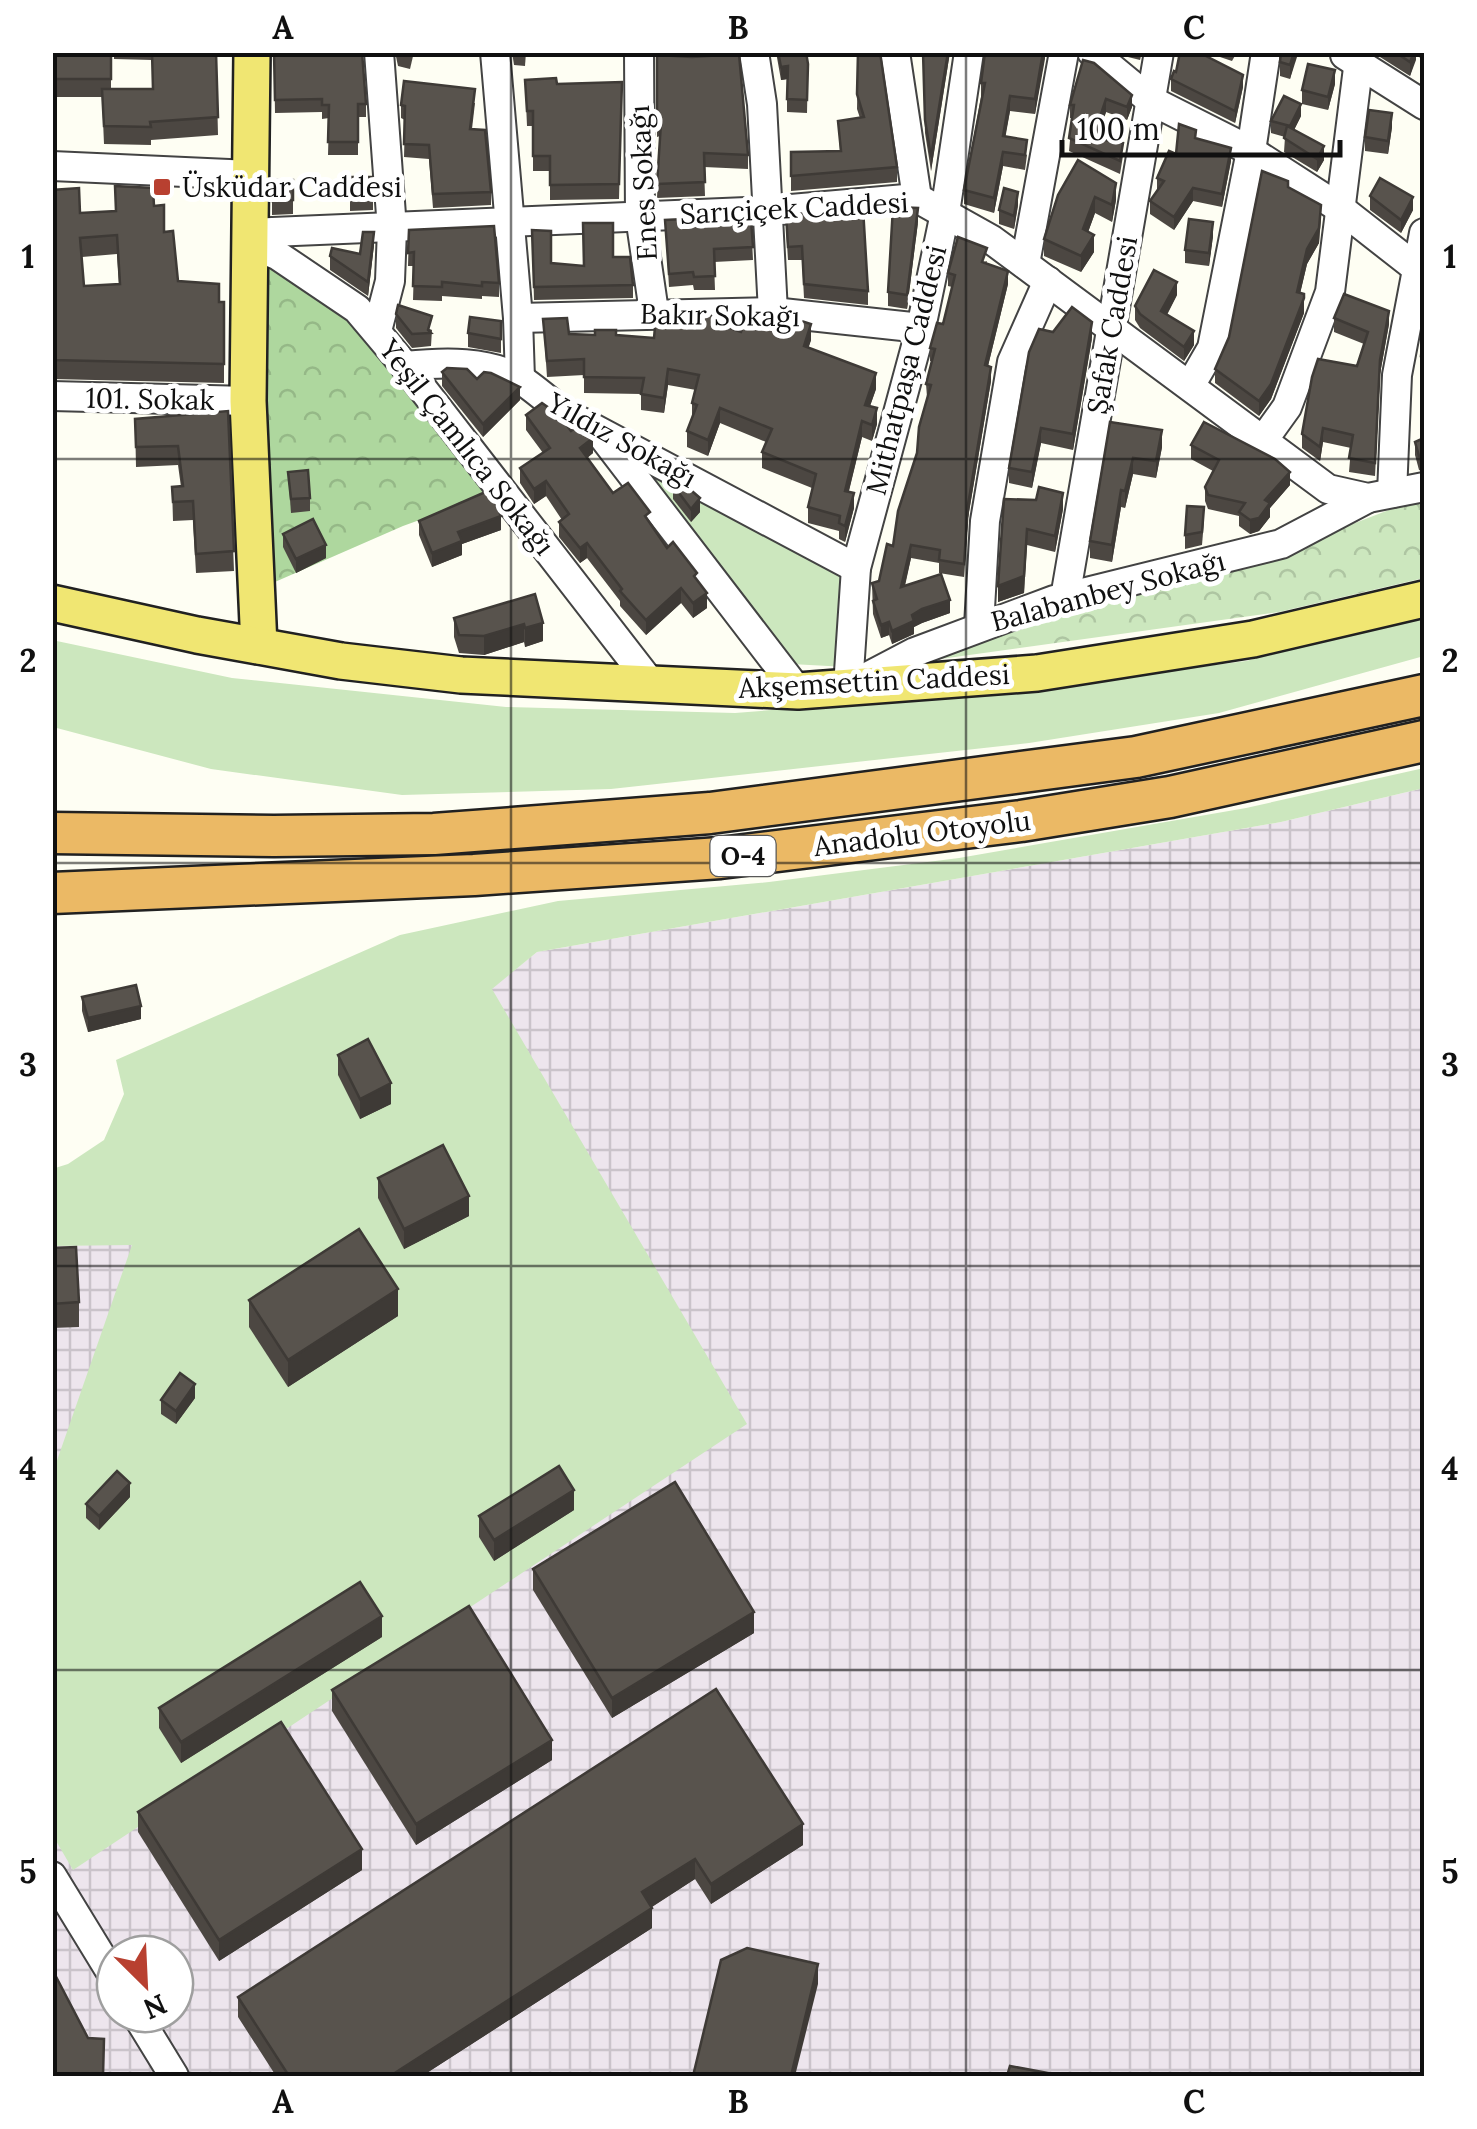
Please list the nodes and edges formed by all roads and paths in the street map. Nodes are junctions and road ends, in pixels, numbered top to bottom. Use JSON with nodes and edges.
{"nodes":[{"id":1,"x":252,"y":52,"type":"edge"},
{"id":2,"x":379,"y":52,"type":"edge"},
{"id":3,"x":494,"y":52,"type":"edge"},
{"id":4,"x":639,"y":52,"type":"edge"},
{"id":5,"x":754,"y":52,"type":"edge"},
{"id":6,"x":894,"y":52,"type":"edge"},
{"id":7,"x":969,"y":52,"type":"edge"},
{"id":8,"x":1064,"y":52,"type":"edge"},
{"id":9,"x":1092,"y":52,"type":"edge"},
{"id":10,"x":1159,"y":52,"type":"edge"},
{"id":11,"x":1266,"y":52,"type":"edge"},
{"id":12,"x":1353,"y":56,"type":"edge"},
{"id":13,"x":1150,"y":100,"type":"junction"},
{"id":14,"x":1424,"y":104,"type":"edge"},
{"id":15,"x":1251,"y":150,"type":"junction"},
{"id":16,"x":52,"y":166,"type":"edge"},
{"id":17,"x":250,"y":175,"type":"junction"},
{"id":18,"x":917,"y":198,"type":"junction"},
{"id":19,"x":1340,"y":209,"type":"junction"},
{"id":20,"x":768,"y":212,"type":"junction"},
{"id":21,"x":945,"y":213,"type":"junction"},
{"id":22,"x":640,"y":216,"type":"junction"},
{"id":23,"x":511,"y":221,"type":"junction"},
{"id":24,"x":392,"y":229,"type":"junction"},
{"id":25,"x":1424,"y":232,"type":"edge"},
{"id":26,"x":250,"y":239,"type":"junction"},
{"id":27,"x":1421,"y":272,"type":"edge"},
{"id":28,"x":1037,"y":273,"type":"junction"},
{"id":29,"x":654,"y":312,"type":"junction"},
{"id":30,"x":773,"y":312,"type":"junction"},
{"id":31,"x":518,"y":318,"type":"junction"},
{"id":32,"x":921,"y":328,"type":"junction"},
{"id":33,"x":1111,"y":329,"type":"junction"},
{"id":34,"x":377,"y":331,"type":"junction"},
{"id":35,"x":405,"y":366,"type":"junction"},
{"id":36,"x":520,"y":379,"type":"junction"},
{"id":37,"x":1190,"y":386,"type":"junction"},
{"id":38,"x":52,"y":396,"type":"edge"},
{"id":39,"x":248,"y":401,"type":"junction"},
{"id":40,"x":597,"y":429,"type":"junction"},
{"id":41,"x":1264,"y":440,"type":"junction"},
{"id":42,"x":1424,"y":487,"type":"edge"},
{"id":43,"x":1380,"y":495,"type":"junction"},
{"id":44,"x":856,"y":568,"type":"junction"},
{"id":45,"x":1065,"y":598,"type":"junction"},
{"id":46,"x":1424,"y":599,"type":"edge"},
{"id":47,"x":52,"y":603,"type":"edge"},
{"id":48,"x":979,"y":626,"type":"junction"},
{"id":49,"x":259,"y":646,"type":"junction"},
{"id":50,"x":1424,"y":684,"type":"edge"},
{"id":51,"x":652,"y":686,"type":"junction"},
{"id":52,"x":848,"y":686,"type":"junction"},
{"id":53,"x":798,"y":691,"type":"junction"},
{"id":54,"x":1424,"y":695,"type":"edge"},
{"id":55,"x":1271,"y":730,"type":"junction"},
{"id":56,"x":1424,"y":741,"type":"edge"},
{"id":57,"x":52,"y":833,"type":"edge"},
{"id":58,"x":52,"y":893,"type":"edge"},
{"id":59,"x":52,"y":1876,"type":"edge"},
{"id":60,"x":95,"y":1946,"type":"edge"},
{"id":61,"x":148,"y":2034,"type":"edge"},
{"id":62,"x":174,"y":2076,"type":"edge"}],
"edges":[{"from":1,"to":17,"type":"main road"},
{"from":2,"to":24,"type":"street"},
{"from":3,"to":23,"type":"street","name":"Yıldız Sokağı"},
{"from":4,"to":22,"type":"street","name":"Enes Sokağı"},
{"from":5,"to":20,"type":"street"},
{"from":6,"to":18,"type":"street"},
{"from":7,"to":21,"type":"street","name":"Mithatpaşa Caddesi"},
{"from":8,"to":28,"type":"street"},
{"from":9,"to":13,"type":"street"},
{"from":10,"to":13,"type":"street","name":"Şafak Caddesi"},
{"from":11,"to":15,"type":"street"},
{"from":12,"to":14,"type":"street"},
{"from":12,"to":19,"type":"street"},
{"from":13,"to":15,"type":"street"},
{"from":13,"to":33,"type":"street","name":"Şafak Caddesi"},
{"from":15,"to":19,"type":"street"},
{"from":15,"to":37,"type":"street"},
{"from":16,"to":17,"type":"street"},
{"from":17,"to":26,"type":"main road"},
{"from":18,"to":20,"type":"street","name":"Sarıçiçek Caddesi"},
{"from":18,"to":21,"type":"street","name":"Sarıçiçek Caddesi"},
{"from":19,"to":27,"type":"street"},
{"from":19,"to":41,"type":"street"},
{"from":20,"to":22,"type":"street","name":"Sarıçiçek Caddesi"},
{"from":20,"to":30,"type":"street"},
{"from":21,"to":28,"type":"street","name":"Sarıçiçek Caddesi"},
{"from":21,"to":32,"type":"street","name":"Mithatpaşa Caddesi"},
{"from":22,"to":23,"type":"street","name":"Sarıçiçek Caddesi"},
{"from":22,"to":29,"type":"street","name":"Enes Sokağı"},
{"from":23,"to":24,"type":"street","name":"Sarıçiçek Caddesi"},
{"from":23,"to":31,"type":"street","name":"Yıldız Sokağı"},
{"from":24,"to":26,"type":"street","name":"Sarıçiçek Caddesi"},
{"from":24,"to":34,"type":"street"},
{"from":25,"to":27,"type":"street"},
{"from":26,"to":34,"type":"street","name":"Yeşil Çamlıca Sokağı"},
{"from":26,"to":39,"type":"main road"},
{"from":27,"to":43,"type":"street"},
{"from":28,"to":33,"type":"street","name":"Sarıçiçek Caddesi"},
{"from":28,"to":48,"type":"street"},
{"from":29,"to":30,"type":"street","name":"Bakır Sokağı"},
{"from":29,"to":31,"type":"street","name":"Bakır Sokağı"},
{"from":30,"to":32,"type":"street","name":"Bakır Sokağı"},
{"from":31,"to":36,"type":"street","name":"Yıldız Sokağı"},
{"from":32,"to":44,"type":"street","name":"Mithatpaşa Caddesi"},
{"from":33,"to":37,"type":"street","name":"Sarıçiçek Caddesi"},
{"from":33,"to":45,"type":"street","name":"Şafak Caddesi"},
{"from":34,"to":35,"type":"street","name":"Yeşil Çamlıca Sokağı"},
{"from":35,"to":36,"type":"street"},
{"from":35,"to":51,"type":"street","name":"Yeşil Çamlıca Sokağı"},
{"from":36,"to":40,"type":"street","name":"Yıldız Sokağı"},
{"from":37,"to":41,"type":"street","name":"Sarıçiçek Caddesi"},
{"from":38,"to":39,"type":"street","name":"101. Sokak"},
{"from":39,"to":49,"type":"main road"},
{"from":40,"to":44,"type":"street","name":"Yıldız Sokağı"},
{"from":40,"to":53,"type":"street"},
{"from":41,"to":43,"type":"street","name":"Sarıçiçek Caddesi"},
{"from":42,"to":43,"type":"street","name":"Sarıçiçek Caddesi"},
{"from":43,"to":45,"type":"street","name":"Balabanbey Sokağı"},
{"from":44,"to":52,"type":"street","name":"Mithatpaşa Caddesi"},
{"from":45,"to":48,"type":"street","name":"Balabanbey Sokağı"},
{"from":46,"to":52,"type":"main road","name":"Akşemsettin Caddesi"},
{"from":47,"to":49,"type":"main road","name":"Akşemsettin Caddesi"},
{"from":48,"to":52,"type":"street","name":"Balabanbey Sokağı"},
{"from":49,"to":51,"type":"main road","name":"Akşemsettin Caddesi"},
{"from":50,"to":55,"type":"highway"},
{"from":51,"to":53,"type":"main road","name":"Akşemsettin Caddesi"},
{"from":52,"to":53,"type":"main road","name":"Akşemsettin Caddesi"},
{"from":54,"to":55,"type":"highway","name":"Anadolu Otoyolu","number":"O-4"},
{"from":55,"to":57,"type":"highway","name":"Anadolu Otoyolu","number":"O-4"},
{"from":56,"to":58,"type":"highway","name":"Anadolu Otoyolu","number":"O-4"},
{"from":59,"to":60,"type":"street"},
{"from":61,"to":62,"type":"street"}]}
